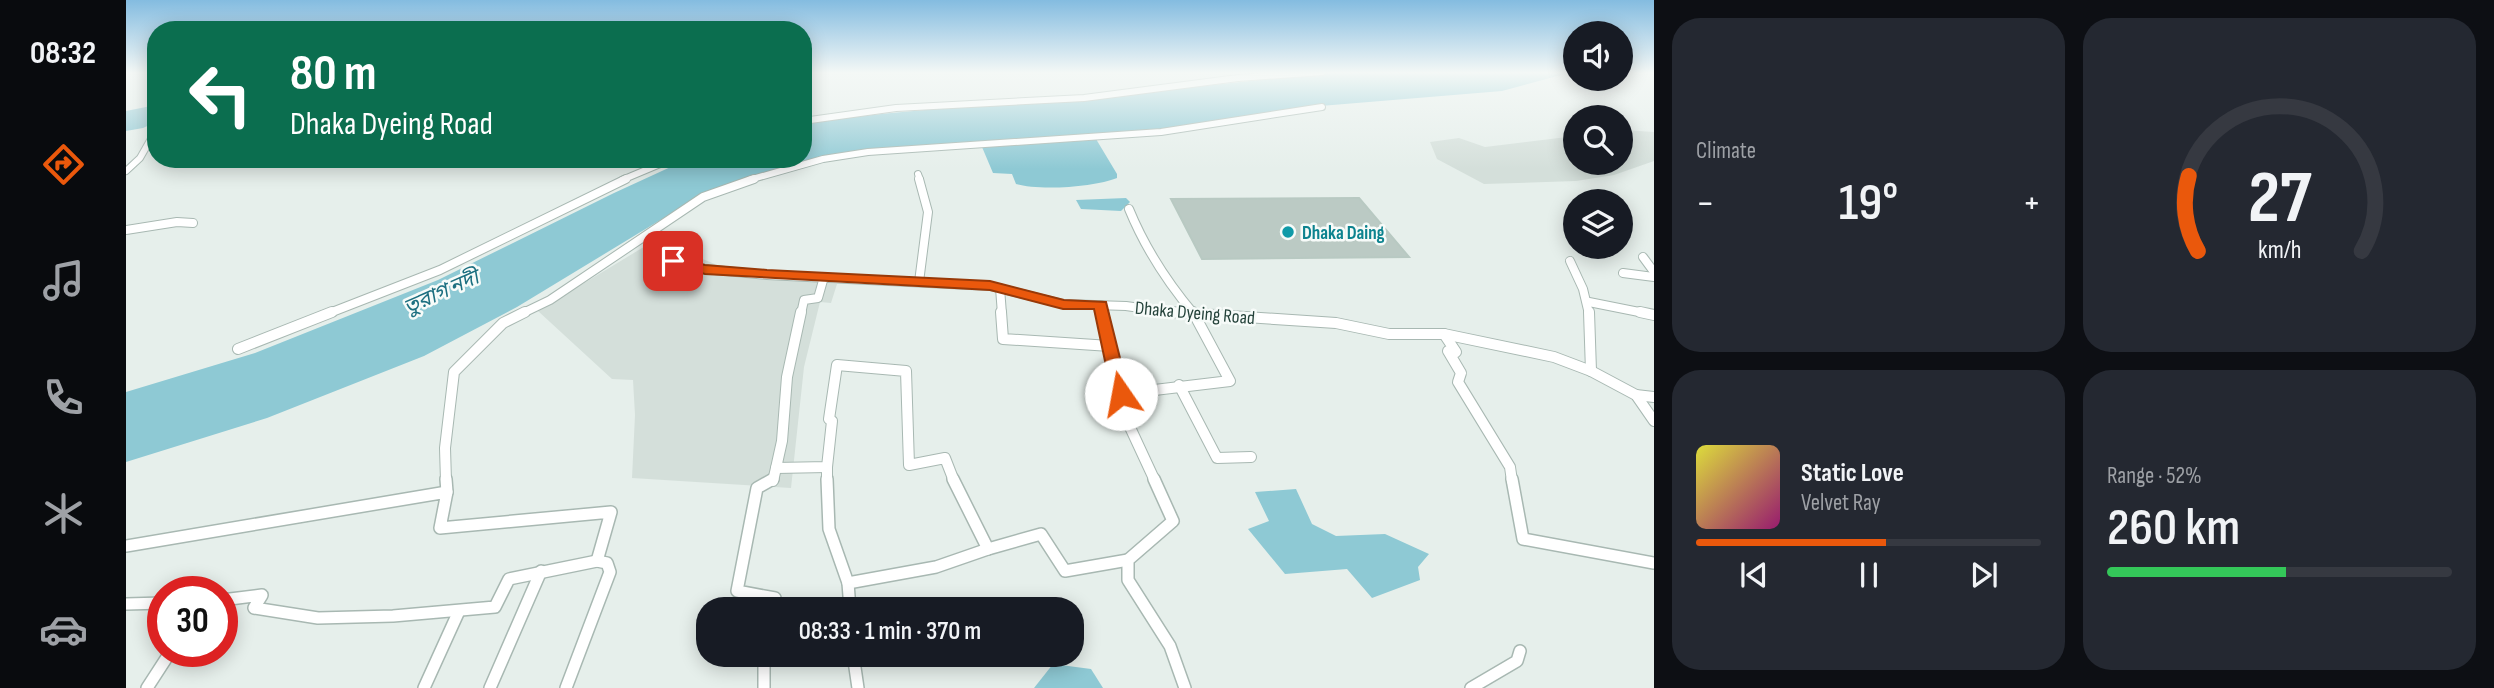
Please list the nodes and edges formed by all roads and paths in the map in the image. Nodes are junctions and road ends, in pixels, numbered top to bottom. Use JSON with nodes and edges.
{"nodes":[{"id":1,"x":969,"y":104,"type":"edge"},
{"id":2,"x":1322,"y":107,"type":"dead end"},
{"id":3,"x":812,"y":120,"type":"edge"},
{"id":4,"x":147,"y":145,"type":"edge"},
{"id":5,"x":812,"y":162,"type":"edge"},
{"id":6,"x":650,"y":168,"type":"edge"},
{"id":7,"x":789,"y":168,"type":"edge"},
{"id":8,"x":126,"y":171,"type":"edge"},
{"id":9,"x":918,"y":174,"type":"dead end"},
{"id":10,"x":1129,"y":209,"type":"dead end"},
{"id":11,"x":193,"y":223,"type":"dead end"},
{"id":12,"x":126,"y":230,"type":"edge"},
{"id":13,"x":1643,"y":257,"type":"dead end"},
{"id":14,"x":673,"y":261,"type":"dead end"},
{"id":15,"x":1570,"y":261,"type":"dead end"},
{"id":16,"x":1623,"y":273,"type":"dead end"},
{"id":17,"x":1654,"y":274,"type":"edge"},
{"id":18,"x":824,"y":277,"type":"junction"},
{"id":19,"x":919,"y":282,"type":"junction"},
{"id":20,"x":1000,"y":288,"type":"junction"},
{"id":21,"x":1589,"y":302,"type":"junction"},
{"id":22,"x":1101,"y":305,"type":"junction"},
{"id":23,"x":1654,"y":315,"type":"edge"},
{"id":24,"x":1196,"y":316,"type":"junction"},
{"id":25,"x":1444,"y":334,"type":"junction"},
{"id":26,"x":1110,"y":346,"type":"junction"},
{"id":27,"x":238,"y":349,"type":"dead end"},
{"id":28,"x":1591,"y":371,"type":"junction"},
{"id":29,"x":1179,"y":385,"type":"junction"},
{"id":30,"x":1121,"y":394,"type":"junction"},
{"id":31,"x":1636,"y":395,"type":"junction"},
{"id":32,"x":1654,"y":397,"type":"edge"},
{"id":33,"x":1654,"y":421,"type":"edge"},
{"id":34,"x":1251,"y":457,"type":"dead end"},
{"id":35,"x":827,"y":467,"type":"junction"},
{"id":36,"x":776,"y":468,"type":"junction"},
{"id":37,"x":447,"y":492,"type":"junction"},
{"id":38,"x":126,"y":546,"type":"edge"},
{"id":39,"x":988,"y":549,"type":"junction"},
{"id":40,"x":1128,"y":560,"type":"junction"},
{"id":41,"x":597,"y":561,"type":"junction"},
{"id":42,"x":1654,"y":563,"type":"edge"},
{"id":43,"x":541,"y":571,"type":"junction"},
{"id":44,"x":848,"y":583,"type":"junction"},
{"id":45,"x":770,"y":597,"type":"edge"},
{"id":46,"x":849,"y":597,"type":"edge"},
{"id":47,"x":238,"y":598,"type":"edge"},
{"id":48,"x":147,"y":603,"type":"edge"},
{"id":49,"x":126,"y":604,"type":"edge"},
{"id":50,"x":460,"y":611,"type":"junction"},
{"id":51,"x":1520,"y":651,"type":"dead end"},
{"id":52,"x":161,"y":667,"type":"edge"},
{"id":53,"x":764,"y":667,"type":"edge"},
{"id":54,"x":855,"y":667,"type":"edge"},
{"id":55,"x":147,"y":688,"type":"edge"},
{"id":56,"x":424,"y":688,"type":"edge"},
{"id":57,"x":490,"y":688,"type":"edge"},
{"id":58,"x":566,"y":688,"type":"edge"},
{"id":59,"x":764,"y":688,"type":"edge"},
{"id":60,"x":858,"y":688,"type":"edge"},
{"id":61,"x":1185,"y":688,"type":"edge"},
{"id":62,"x":1471,"y":688,"type":"edge"}],
"edges":[{"from":1,"to":3,"type":"street"},
{"from":2,"to":5,"type":"street"},
{"from":4,"to":8,"type":"street"},
{"from":6,"to":27,"type":"street"},
{"from":7,"to":37,"type":"street"},
{"from":9,"to":19,"type":"street"},
{"from":10,"to":24,"type":"street"},
{"from":11,"to":12,"type":"street"},
{"from":13,"to":17,"type":"street"},
{"from":14,"to":18,"type":"street","name":"Dhaka Dyeing Road"},
{"from":15,"to":21,"type":"street"},
{"from":16,"to":17,"type":"street"},
{"from":18,"to":19,"type":"street","name":"Dhaka Dyeing Road"},
{"from":18,"to":36,"type":"street"},
{"from":19,"to":20,"type":"street","name":"Dhaka Dyeing Road"},
{"from":20,"to":22,"type":"street","name":"Dhaka Dyeing Road"},
{"from":20,"to":26,"type":"street"},
{"from":21,"to":23,"type":"street"},
{"from":21,"to":28,"type":"street"},
{"from":22,"to":24,"type":"street","name":"Dhaka Dyeing Road"},
{"from":22,"to":26,"type":"street"},
{"from":24,"to":25,"type":"street","name":"Dhaka Dyeing Road"},
{"from":24,"to":29,"type":"street"},
{"from":25,"to":28,"type":"street","name":"Dhaka Dyeing Road"},
{"from":25,"to":42,"type":"street"},
{"from":26,"to":30,"type":"street"},
{"from":28,"to":31,"type":"street","name":"Dhaka Dyeing Road"},
{"from":29,"to":30,"type":"street"},
{"from":29,"to":34,"type":"street"},
{"from":30,"to":40,"type":"street"},
{"from":31,"to":32,"type":"street"},
{"from":31,"to":33,"type":"street","name":"Dhaka Dyeing Road"},
{"from":35,"to":36,"type":"street"},
{"from":35,"to":39,"type":"street"},
{"from":35,"to":44,"type":"street"},
{"from":36,"to":45,"type":"street"},
{"from":37,"to":38,"type":"street"},
{"from":37,"to":41,"type":"street"},
{"from":39,"to":40,"type":"street"},
{"from":39,"to":44,"type":"street"},
{"from":40,"to":61,"type":"street"},
{"from":41,"to":43,"type":"street"},
{"from":41,"to":58,"type":"street"},
{"from":43,"to":50,"type":"street"},
{"from":43,"to":57,"type":"street"},
{"from":44,"to":46,"type":"street"},
{"from":47,"to":50,"type":"street"},
{"from":48,"to":49,"type":"street"},
{"from":50,"to":56,"type":"street"},
{"from":51,"to":62,"type":"street"},
{"from":52,"to":55,"type":"street"},
{"from":53,"to":59,"type":"street"},
{"from":54,"to":60,"type":"street"}]}
